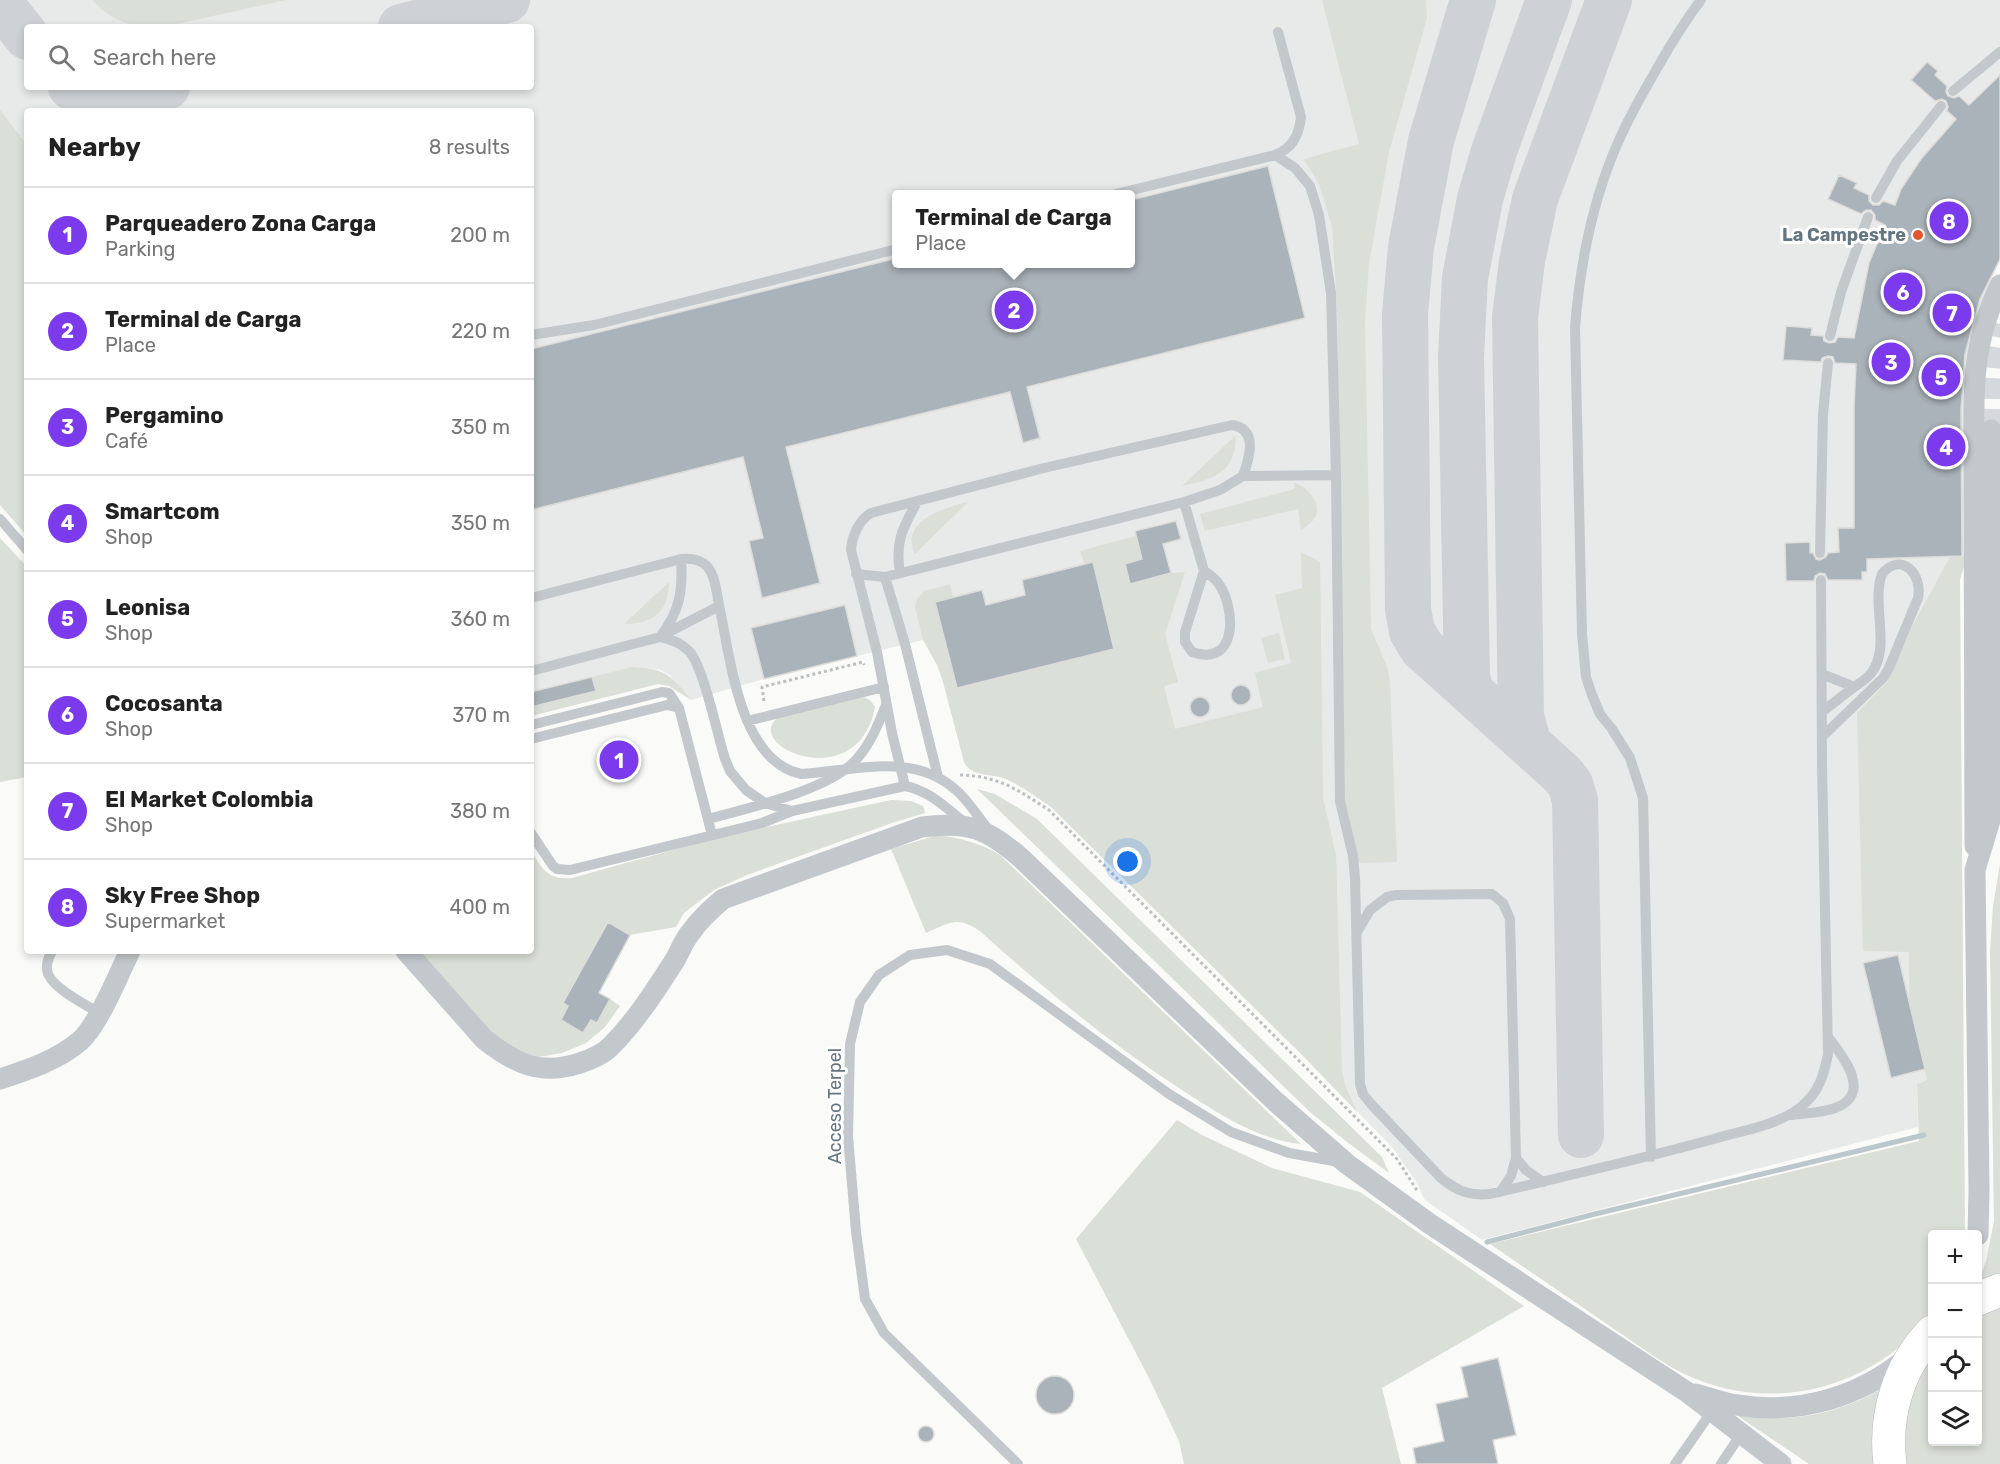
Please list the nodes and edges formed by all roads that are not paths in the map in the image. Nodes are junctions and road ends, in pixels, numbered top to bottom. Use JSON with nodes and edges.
{"nodes":[{"id":1,"x":1701,"y":0,"type":"edge"},
{"id":2,"x":1278,"y":32,"type":"dead end"},
{"id":3,"x":2000,"y":52,"type":"edge"},
{"id":4,"x":1953,"y":92,"type":"dead end"},
{"id":5,"x":1941,"y":106,"type":"dead end"},
{"id":6,"x":1275,"y":155,"type":"junction"},
{"id":7,"x":1135,"y":190,"type":"edge"},
{"id":8,"x":1876,"y":198,"type":"dead end"},
{"id":9,"x":1868,"y":217,"type":"dead end"},
{"id":10,"x":892,"y":250,"type":"edge"},
{"id":11,"x":2000,"y":285,"type":"edge"},
{"id":12,"x":534,"y":335,"type":"edge"},
{"id":13,"x":1830,"y":336,"type":"dead end"},
{"id":14,"x":1827,"y":363,"type":"dead end"},
{"id":15,"x":1991,"y":430,"type":"tunnel mouth"},
{"id":16,"x":1243,"y":476,"type":"junction"},
{"id":17,"x":1336,"y":476,"type":"junction"},
{"id":18,"x":917,"y":502,"type":"junction"},
{"id":19,"x":1184,"y":502,"type":"junction"},
{"id":20,"x":0,"y":519,"type":"edge"},
{"id":21,"x":24,"y":547,"type":"edge"},
{"id":22,"x":1820,"y":553,"type":"dead end"},
{"id":23,"x":681,"y":559,"type":"junction"},
{"id":24,"x":1204,"y":572,"type":"junction"},
{"id":25,"x":900,"y":573,"type":"junction"},
{"id":26,"x":856,"y":574,"type":"junction"},
{"id":27,"x":885,"y":577,"type":"junction"},
{"id":28,"x":1821,"y":580,"type":"dead end"},
{"id":29,"x":534,"y":597,"type":"edge"},
{"id":30,"x":719,"y":606,"type":"junction"},
{"id":31,"x":660,"y":637,"type":"junction"},
{"id":32,"x":534,"y":670,"type":"edge"},
{"id":33,"x":1822,"y":674,"type":"junction"},
{"id":34,"x":884,"y":687,"type":"junction"},
{"id":35,"x":1854,"y":687,"type":"junction"},
{"id":36,"x":886,"y":704,"type":"junction"},
{"id":37,"x":679,"y":708,"type":"junction"},
{"id":38,"x":1822,"y":712,"type":"junction"},
{"id":39,"x":747,"y":721,"type":"junction"},
{"id":40,"x":534,"y":724,"type":"edge"},
{"id":41,"x":1822,"y":737,"type":"junction"},
{"id":42,"x":534,"y":738,"type":"edge"},
{"id":43,"x":900,"y":765,"type":"junction"},
{"id":44,"x":845,"y":770,"type":"junction"},
{"id":45,"x":938,"y":776,"type":"junction"},
{"id":46,"x":905,"y":786,"type":"junction"},
{"id":47,"x":765,"y":803,"type":"junction"},
{"id":48,"x":792,"y":811,"type":"junction"},
{"id":49,"x":708,"y":819,"type":"junction"},
{"id":50,"x":971,"y":828,"type":"junction"},
{"id":51,"x":712,"y":835,"type":"junction"},
{"id":52,"x":994,"y":837,"type":"junction"},
{"id":53,"x":534,"y":838,"type":"edge"},
{"id":54,"x":1975,"y":870,"type":"junction"},
{"id":55,"x":1355,"y":935,"type":"junction"},
{"id":56,"x":50,"y":954,"type":"edge"},
{"id":57,"x":128,"y":954,"type":"edge"},
{"id":58,"x":409,"y":954,"type":"edge"},
{"id":59,"x":99,"y":1013,"type":"junction"},
{"id":60,"x":1828,"y":1037,"type":"junction"},
{"id":61,"x":0,"y":1079,"type":"edge"},
{"id":62,"x":1786,"y":1116,"type":"junction"},
{"id":63,"x":1651,"y":1156,"type":"junction"},
{"id":64,"x":1516,"y":1158,"type":"junction"},
{"id":65,"x":1347,"y":1164,"type":"junction"},
{"id":66,"x":1543,"y":1182,"type":"junction"},
{"id":67,"x":1500,"y":1192,"type":"junction"},
{"id":68,"x":1977,"y":1230,"type":"edge"},
{"id":69,"x":2000,"y":1290,"type":"edge"},
{"id":70,"x":1982,"y":1297,"type":"edge"},
{"id":71,"x":1926,"y":1339,"type":"edge"},
{"id":72,"x":1687,"y":1392,"type":"junction"},
{"id":73,"x":1712,"y":1411,"type":"junction"},
{"id":74,"x":1741,"y":1434,"type":"junction"},
{"id":75,"x":1018,"y":1464,"type":"edge"},
{"id":76,"x":1675,"y":1464,"type":"edge"},
{"id":77,"x":1721,"y":1464,"type":"edge"},
{"id":78,"x":1781,"y":1464,"type":"edge"},
{"id":79,"x":1890,"y":1464,"type":"edge"}],
"edges":[{"from":1,"to":63,"type":"lane"},
{"from":2,"to":6,"type":"lane"},
{"from":3,"to":4,"type":"lane"},
{"from":5,"to":8,"type":"lane"},
{"from":6,"to":7,"type":"lane"},
{"from":6,"to":17,"type":"lane"},
{"from":9,"to":13,"type":"lane"},
{"from":10,"to":12,"type":"lane"},
{"from":11,"to":54,"type":"street","bridge":true},
{"from":14,"to":22,"type":"lane"},
{"from":15,"to":54,"type":"street"},
{"from":16,"to":17,"type":"lane"},
{"from":16,"to":18,"type":"lane"},
{"from":16,"to":19,"type":"lane"},
{"from":17,"to":55,"type":"lane"},
{"from":18,"to":25,"type":"lane"},
{"from":18,"to":26,"type":"lane"},
{"from":19,"to":24,"type":"lane"},
{"from":19,"to":25,"type":"lane"},
{"from":20,"to":21,"type":"lane"},
{"from":23,"to":29,"type":"lane"},
{"from":23,"to":30,"type":"lane"},
{"from":23,"to":31,"type":"lane"},
{"from":24,"to":24,"type":"lane"},
{"from":25,"to":27,"type":"lane"},
{"from":26,"to":27,"type":"lane"},
{"from":26,"to":34,"type":"lane"},
{"from":27,"to":45,"type":"lane"},
{"from":28,"to":33,"type":"lane"},
{"from":30,"to":31,"type":"lane"},
{"from":30,"to":39,"type":"lane"},
{"from":31,"to":32,"type":"lane"},
{"from":31,"to":47,"type":"lane"},
{"from":33,"to":35,"type":"lane"},
{"from":33,"to":38,"type":"lane"},
{"from":34,"to":36,"type":"lane"},
{"from":34,"to":39,"type":"lane"},
{"from":35,"to":38,"type":"lane"},
{"from":35,"to":41,"type":"lane"},
{"from":36,"to":43,"type":"lane"},
{"from":36,"to":44,"type":"lane"},
{"from":37,"to":40,"type":"lane"},
{"from":37,"to":42,"type":"lane"},
{"from":37,"to":49,"type":"lane"},
{"from":38,"to":41,"type":"lane"},
{"from":39,"to":44,"type":"lane"},
{"from":41,"to":60,"type":"lane"},
{"from":43,"to":44,"type":"lane"},
{"from":43,"to":45,"type":"lane"},
{"from":43,"to":46,"type":"lane"},
{"from":44,"to":47,"type":"lane"},
{"from":45,"to":52,"type":"lane"},
{"from":46,"to":48,"type":"lane"},
{"from":46,"to":50,"type":"lane"},
{"from":47,"to":48,"type":"lane"},
{"from":47,"to":49,"type":"lane"},
{"from":48,"to":51,"type":"lane"},
{"from":49,"to":51,"type":"lane"},
{"from":50,"to":52,"type":"street"},
{"from":50,"to":58,"type":"street"},
{"from":51,"to":53,"type":"lane"},
{"from":52,"to":65,"type":"street"},
{"from":54,"to":68,"type":"street"},
{"from":55,"to":64,"type":"lane"},
{"from":55,"to":67,"type":"lane"},
{"from":56,"to":59,"type":"lane"},
{"from":57,"to":59,"type":"street"},
{"from":59,"to":61,"type":"street"},
{"from":60,"to":62,"type":"lane"},
{"from":60,"to":62,"type":"lane"},
{"from":62,"to":63,"type":"lane"},
{"from":63,"to":66,"type":"lane"},
{"from":64,"to":66,"type":"lane"},
{"from":64,"to":67,"type":"lane"},
{"from":65,"to":72,"type":"street"},
{"from":65,"to":75,"type":"lane","name":"Acceso Terpel"},
{"from":66,"to":67,"type":"lane"},
{"from":69,"to":70,"type":"main road"},
{"from":71,"to":72,"type":"street"},
{"from":71,"to":79,"type":"main road"},
{"from":72,"to":73,"type":"street"},
{"from":73,"to":74,"type":"street"},
{"from":73,"to":76,"type":"lane"},
{"from":74,"to":77,"type":"lane"},
{"from":74,"to":78,"type":"street"}]}
